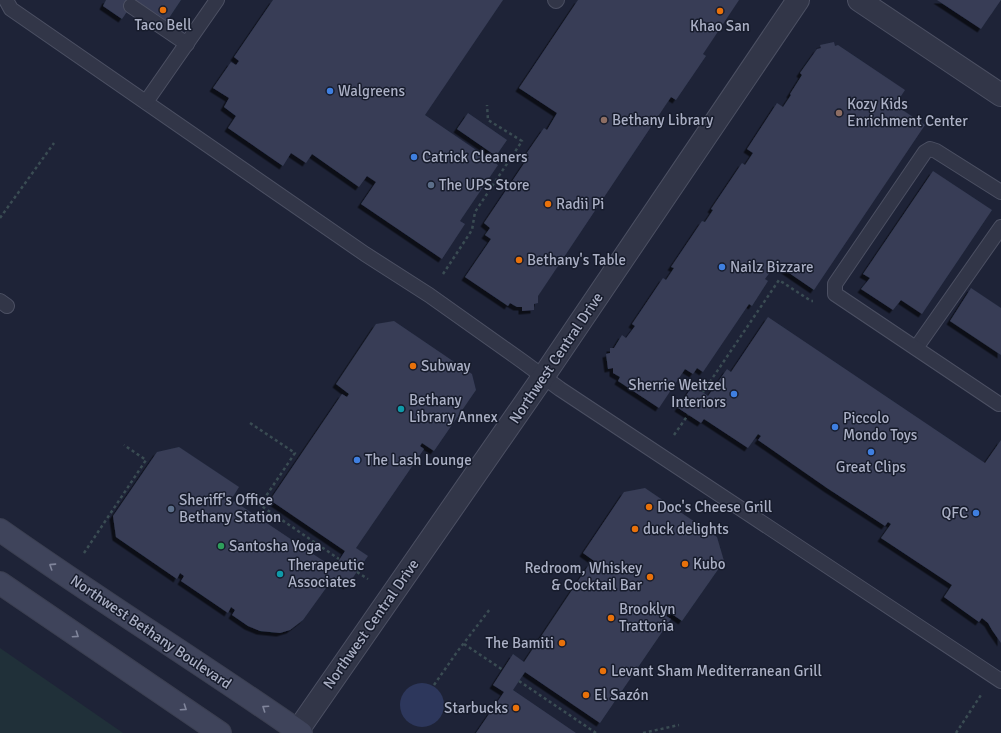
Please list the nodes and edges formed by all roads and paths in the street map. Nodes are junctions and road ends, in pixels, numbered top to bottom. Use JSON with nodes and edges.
{"nodes":[{"id":1,"x":217,"y":0,"type":"edge"},
{"id":2,"x":798,"y":0,"type":"edge"},
{"id":3,"x":859,"y":0,"type":"edge"},
{"id":4,"x":6,"y":5,"type":"edge"},
{"id":5,"x":131,"y":6,"type":"dead end"},
{"id":6,"x":187,"y":44,"type":"junction"},
{"id":7,"x":1001,"y":95,"type":"edge"},
{"id":8,"x":146,"y":102,"type":"junction"},
{"id":9,"x":487,"y":105,"type":"dead end"},
{"id":10,"x":54,"y":143,"type":"dead end"},
{"id":11,"x":1001,"y":192,"type":"edge"},
{"id":12,"x":0,"y":218,"type":"edge"},
{"id":13,"x":1001,"y":227,"type":"edge"},
{"id":14,"x":443,"y":274,"type":"dead end"},
{"id":15,"x":835,"y":294,"type":"junction"},
{"id":16,"x":916,"y":348,"type":"junction"},
{"id":17,"x":543,"y":377,"type":"junction"},
{"id":18,"x":703,"y":392,"type":"dead end"},
{"id":19,"x":999,"y":404,"type":"dead end"},
{"id":20,"x":250,"y":423,"type":"dead end"},
{"id":21,"x":124,"y":445,"type":"dead end"},
{"id":22,"x":0,"y":530,"type":"edge"},
{"id":23,"x":96,"y":535,"type":"dead end"},
{"id":24,"x":339,"y":560,"type":"dead end"},
{"id":25,"x":0,"y":583,"type":"edge"},
{"id":26,"x":490,"y":608,"type":"dead end"},
{"id":27,"x":464,"y":644,"type":"junction"},
{"id":28,"x":503,"y":670,"type":"dead end"},
{"id":29,"x":997,"y":679,"type":"edge"},
{"id":30,"x":519,"y":681,"type":"dead end"},
{"id":31,"x":434,"y":685,"type":"dead end"},
{"id":32,"x":679,"y":726,"type":"dead end"},
{"id":33,"x":298,"y":732,"type":"edge"},
{"id":34,"x":220,"y":733,"type":"edge"},
{"id":35,"x":596,"y":733,"type":"edge"},
{"id":36,"x":643,"y":733,"type":"edge"},
{"id":37,"x":956,"y":733,"type":"edge"}],
"edges":[{"from":1,"to":6,"type":"lane"},
{"from":2,"to":17,"type":"street","name":"Northwest Central Drive"},
{"from":3,"to":7,"type":"street"},
{"from":4,"to":8,"type":"lane"},
{"from":5,"to":6,"type":"lane"},
{"from":6,"to":8,"type":"lane"},
{"from":8,"to":17,"type":"lane"},
{"from":9,"to":14,"type":"path"},
{"from":10,"to":12,"type":"path"},
{"from":11,"to":15,"type":"lane"},
{"from":13,"to":16,"type":"lane"},
{"from":15,"to":16,"type":"lane"},
{"from":15,"to":18,"type":"path"},
{"from":16,"to":19,"type":"lane"},
{"from":17,"to":29,"type":"lane"},
{"from":17,"to":33,"type":"street","name":"Northwest Central Drive"},
{"from":20,"to":24,"type":"path"},
{"from":21,"to":23,"type":"path"},
{"from":33,"to":22,"type":"main road","name":"Northwest Bethany Boulevard","one_way":true},
{"from":25,"to":34,"type":"main road","one_way":true},
{"from":26,"to":27,"type":"path"},
{"from":27,"to":28,"type":"path"},
{"from":27,"to":31,"type":"path"},
{"from":29,"to":37,"type":"path"},
{"from":30,"to":35,"type":"path"},
{"from":32,"to":36,"type":"path"}]}
